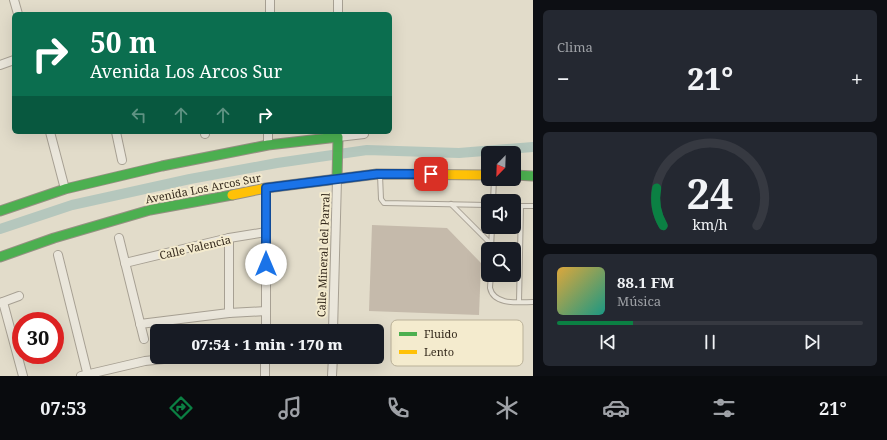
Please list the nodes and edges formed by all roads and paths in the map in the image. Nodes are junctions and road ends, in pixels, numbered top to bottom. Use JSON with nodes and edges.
{"nodes":[{"id":1,"x":14,"y":0,"type":"edge"},
{"id":2,"x":270,"y":0,"type":"edge"},
{"id":3,"x":338,"y":0,"type":"edge"},
{"id":4,"x":17,"y":12,"type":"edge"},
{"id":5,"x":270,"y":12,"type":"edge"},
{"id":6,"x":338,"y":12,"type":"edge"},
{"id":7,"x":12,"y":61,"type":"edge"},
{"id":8,"x":0,"y":64,"type":"edge"},
{"id":9,"x":51,"y":134,"type":"edge"},
{"id":10,"x":116,"y":134,"type":"edge"},
{"id":11,"x":268,"y":134,"type":"edge"},
{"id":12,"x":338,"y":134,"type":"edge"},
{"id":13,"x":364,"y":134,"type":"dead end"},
{"id":14,"x":268,"y":145,"type":"junction"},
{"id":15,"x":122,"y":160,"type":"dead end"},
{"id":16,"x":379,"y":174,"type":"junction"},
{"id":17,"x":481,"y":175,"type":"edge"},
{"id":18,"x":521,"y":175,"type":"edge"},
{"id":19,"x":533,"y":176,"type":"edge"},
{"id":20,"x":338,"y":179,"type":"junction"},
{"id":21,"x":266,"y":188,"type":"junction"},
{"id":22,"x":65,"y":189,"type":"junction"},
{"id":23,"x":451,"y":204,"type":"junction"},
{"id":24,"x":481,"y":205,"type":"edge"},
{"id":25,"x":521,"y":206,"type":"edge"},
{"id":26,"x":533,"y":206,"type":"edge"},
{"id":27,"x":0,"y":212,"type":"edge"},
{"id":28,"x":266,"y":232,"type":"junction"},
{"id":29,"x":520,"y":234,"type":"edge"},
{"id":30,"x":119,"y":238,"type":"dead end"},
{"id":31,"x":229,"y":238,"type":"junction"},
{"id":32,"x":489,"y":242,"type":"edge"},
{"id":33,"x":58,"y":255,"type":"dead end"},
{"id":34,"x":0,"y":257,"type":"edge"},
{"id":35,"x":125,"y":263,"type":"junction"},
{"id":36,"x":490,"y":282,"type":"edge"},
{"id":37,"x":19,"y":296,"type":"dead end"},
{"id":38,"x":1,"y":302,"type":"edge"},
{"id":39,"x":519,"y":302,"type":"junction"},
{"id":40,"x":533,"y":302,"type":"edge"},
{"id":41,"x":266,"y":311,"type":"junction"},
{"id":42,"x":229,"y":313,"type":"junction"},
{"id":43,"x":140,"y":324,"type":"junction"},
{"id":44,"x":266,"y":324,"type":"edge"},
{"id":45,"x":333,"y":324,"type":"edge"},
{"id":46,"x":144,"y":339,"type":"dead end"},
{"id":47,"x":150,"y":360,"type":"edge"},
{"id":48,"x":265,"y":364,"type":"edge"},
{"id":49,"x":333,"y":364,"type":"edge"},
{"id":50,"x":86,"y":375,"type":"edge"},
{"id":51,"x":23,"y":376,"type":"edge"},
{"id":52,"x":265,"y":376,"type":"edge"},
{"id":53,"x":332,"y":376,"type":"edge"}],
"edges":[{"from":1,"to":4,"type":"street"},
{"from":2,"to":5,"type":"street"},
{"from":3,"to":6,"type":"street"},
{"from":7,"to":8,"type":"street"},
{"from":9,"to":22,"type":"street"},
{"from":10,"to":15,"type":"street"},
{"from":11,"to":14,"type":"street"},
{"from":12,"to":13,"type":"street"},
{"from":12,"to":14,"type":"street"},
{"from":12,"to":20,"type":"street","name":"Calle Mineral del Parral"},
{"from":14,"to":22,"type":"street"},
{"from":16,"to":17,"type":"street","name":"Avenida Los Arcos Sur"},
{"from":16,"to":20,"type":"street","name":"Avenida Los Arcos Sur"},
{"from":16,"to":23,"type":"lane"},
{"from":18,"to":19,"type":"street"},
{"from":20,"to":21,"type":"street","name":"Avenida Los Arcos Sur"},
{"from":20,"to":45,"type":"street","name":"Calle Mineral del Parral"},
{"from":21,"to":28,"type":"street"},
{"from":21,"to":34,"type":"street","name":"Avenida Los Arcos Sur"},
{"from":22,"to":27,"type":"street"},
{"from":23,"to":24,"type":"lane"},
{"from":23,"to":32,"type":"lane"},
{"from":25,"to":26,"type":"lane"},
{"from":28,"to":31,"type":"street","name":"Calle Valencia"},
{"from":28,"to":41,"type":"street"},
{"from":29,"to":39,"type":"lane"},
{"from":30,"to":35,"type":"street"},
{"from":31,"to":35,"type":"street","name":"Calle Valencia"},
{"from":31,"to":42,"type":"street"},
{"from":33,"to":50,"type":"street"},
{"from":35,"to":43,"type":"street"},
{"from":36,"to":39,"type":"lane"},
{"from":37,"to":38,"type":"street"},
{"from":38,"to":51,"type":"street"},
{"from":39,"to":40,"type":"lane"},
{"from":41,"to":42,"type":"street"},
{"from":41,"to":44,"type":"street"},
{"from":42,"to":43,"type":"street"},
{"from":43,"to":46,"type":"street"},
{"from":47,"to":50,"type":"street"},
{"from":48,"to":52,"type":"street"},
{"from":49,"to":53,"type":"street"}]}
